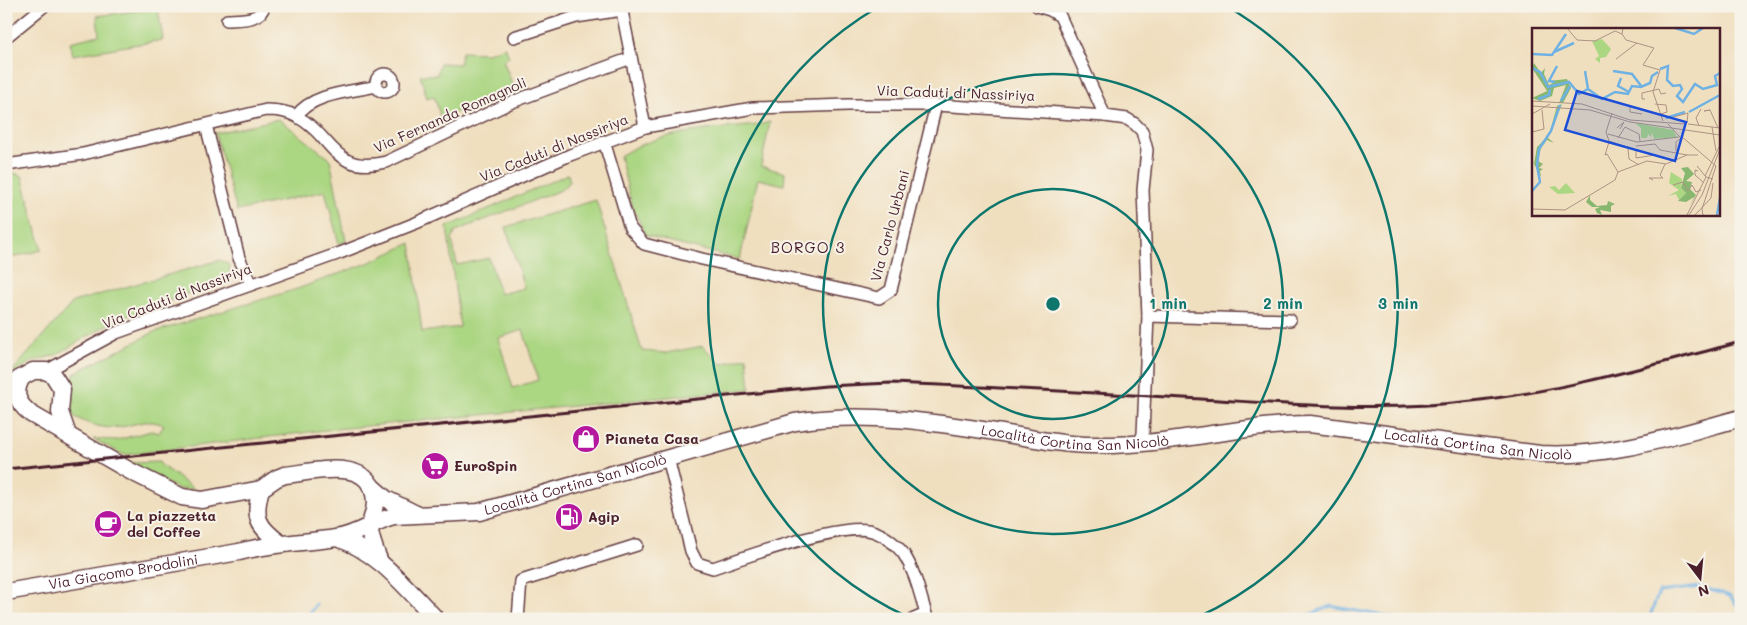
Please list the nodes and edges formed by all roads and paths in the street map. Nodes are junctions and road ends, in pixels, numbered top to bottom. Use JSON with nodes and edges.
{"nodes":[{"id":1,"x":44,"y":6,"type":"edge"},
{"id":2,"x":264,"y":6,"type":"edge"},
{"id":3,"x":1037,"y":6,"type":"edge"},
{"id":4,"x":621,"y":8,"type":"edge"},
{"id":5,"x":1049,"y":8,"type":"edge"},
{"id":6,"x":226,"y":20,"type":"dead end"},
{"id":7,"x":6,"y":37,"type":"edge"},
{"id":8,"x":514,"y":37,"type":"dead end"},
{"id":9,"x":631,"y":58,"type":"junction"},
{"id":10,"x":376,"y":86,"type":"dead end"},
{"id":11,"x":936,"y":105,"type":"junction"},
{"id":12,"x":296,"y":116,"type":"junction"},
{"id":13,"x":1105,"y":116,"type":"junction"},
{"id":14,"x":206,"y":125,"type":"junction"},
{"id":15,"x":645,"y":127,"type":"junction"},
{"id":16,"x":604,"y":141,"type":"junction"},
{"id":17,"x":6,"y":165,"type":"edge"},
{"id":18,"x":252,"y":283,"type":"junction"},
{"id":19,"x":1148,"y":316,"type":"junction"},
{"id":20,"x":1290,"y":320,"type":"dead end"},
{"id":21,"x":53,"y":376,"type":"junction"},
{"id":22,"x":14,"y":382,"type":"edge"},
{"id":23,"x":62,"y":397,"type":"junction"},
{"id":24,"x":12,"y":401,"type":"edge"},
{"id":25,"x":34,"y":415,"type":"junction"},
{"id":26,"x":1741,"y":418,"type":"edge"},
{"id":27,"x":68,"y":435,"type":"junction"},
{"id":28,"x":1139,"y":444,"type":"junction"},
{"id":29,"x":668,"y":458,"type":"junction"},
{"id":30,"x":367,"y":482,"type":"junction"},
{"id":31,"x":261,"y":489,"type":"junction"},
{"id":32,"x":220,"y":497,"type":"junction"},
{"id":33,"x":416,"y":514,"type":"junction"},
{"id":34,"x":258,"y":518,"type":"junction"},
{"id":35,"x":370,"y":527,"type":"junction"},
{"id":36,"x":337,"y":538,"type":"junction"},
{"id":37,"x":280,"y":543,"type":"junction"},
{"id":38,"x":637,"y":545,"type":"dead end"},
{"id":39,"x":240,"y":552,"type":"junction"},
{"id":40,"x":380,"y":562,"type":"junction"},
{"id":41,"x":6,"y":592,"type":"edge"},
{"id":42,"x":436,"y":619,"type":"edge"},
{"id":43,"x":518,"y":619,"type":"edge"},
{"id":44,"x":914,"y":619,"type":"edge"}],
"edges":[{"from":1,"to":7,"type":"street"},
{"from":2,"to":6,"type":"street"},
{"from":3,"to":5,"type":"street"},
{"from":4,"to":8,"type":"street"},
{"from":4,"to":9,"type":"street"},
{"from":5,"to":13,"type":"street"},
{"from":9,"to":12,"type":"street","name":"Via Fernanda Romagnoli"},
{"from":9,"to":15,"type":"street"},
{"from":10,"to":12,"type":"street"},
{"from":11,"to":13,"type":"street","name":"Via Caduti di Nassiriya"},
{"from":11,"to":15,"type":"street","name":"Via Caduti di Nassiriya"},
{"from":11,"to":16,"type":"street","name":"Via Carlo Urbani"},
{"from":12,"to":14,"type":"street","name":"Via Fernanda Romagnoli"},
{"from":13,"to":19,"type":"street","name":"Via Caduti di Nassiriya"},
{"from":14,"to":17,"type":"street","name":"Via Fernanda Romagnoli"},
{"from":14,"to":18,"type":"street"},
{"from":15,"to":16,"type":"street","name":"Via Caduti di Nassiriya"},
{"from":16,"to":18,"type":"street","name":"Via Caduti di Nassiriya"},
{"from":18,"to":21,"type":"street","name":"Via Caduti di Nassiriya"},
{"from":19,"to":20,"type":"street"},
{"from":19,"to":28,"type":"street","name":"Via Caduti di Nassiriya"},
{"from":21,"to":22,"type":"main road"},
{"from":21,"to":23,"type":"main road"},
{"from":22,"to":24,"type":"main road"},
{"from":23,"to":25,"type":"main road"},
{"from":23,"to":27,"type":"main road"},
{"from":24,"to":25,"type":"main road"},
{"from":25,"to":27,"type":"main road"},
{"from":26,"to":28,"type":"main road","name":"Località Cortina San Nicolò"},
{"from":27,"to":32,"type":"main road"},
{"from":28,"to":29,"type":"main road","name":"Località Cortina San Nicolò"},
{"from":29,"to":33,"type":"main road","name":"Località Cortina San Nicolò"},
{"from":29,"to":44,"type":"street"},
{"from":30,"to":31,"type":"main road"},
{"from":30,"to":33,"type":"main road","name":"Località Cortina San Nicolò"},
{"from":30,"to":35,"type":"main road"},
{"from":31,"to":32,"type":"main road"},
{"from":31,"to":34,"type":"main road"},
{"from":32,"to":34,"type":"main road"},
{"from":33,"to":35,"type":"main road","name":"Località Cortina San Nicolò"},
{"from":34,"to":37,"type":"main road"},
{"from":34,"to":39,"type":"main road"},
{"from":35,"to":36,"type":"main road","name":"Via Giacomo Brodolini"},
{"from":35,"to":40,"type":"main road"},
{"from":36,"to":37,"type":"main road","name":"Via Giacomo Brodolini"},
{"from":36,"to":40,"type":"main road"},
{"from":37,"to":39,"type":"main road","name":"Via Giacomo Brodolini"},
{"from":38,"to":43,"type":"street"},
{"from":39,"to":41,"type":"main road","name":"Via Giacomo Brodolini"},
{"from":40,"to":42,"type":"main road"}]}
